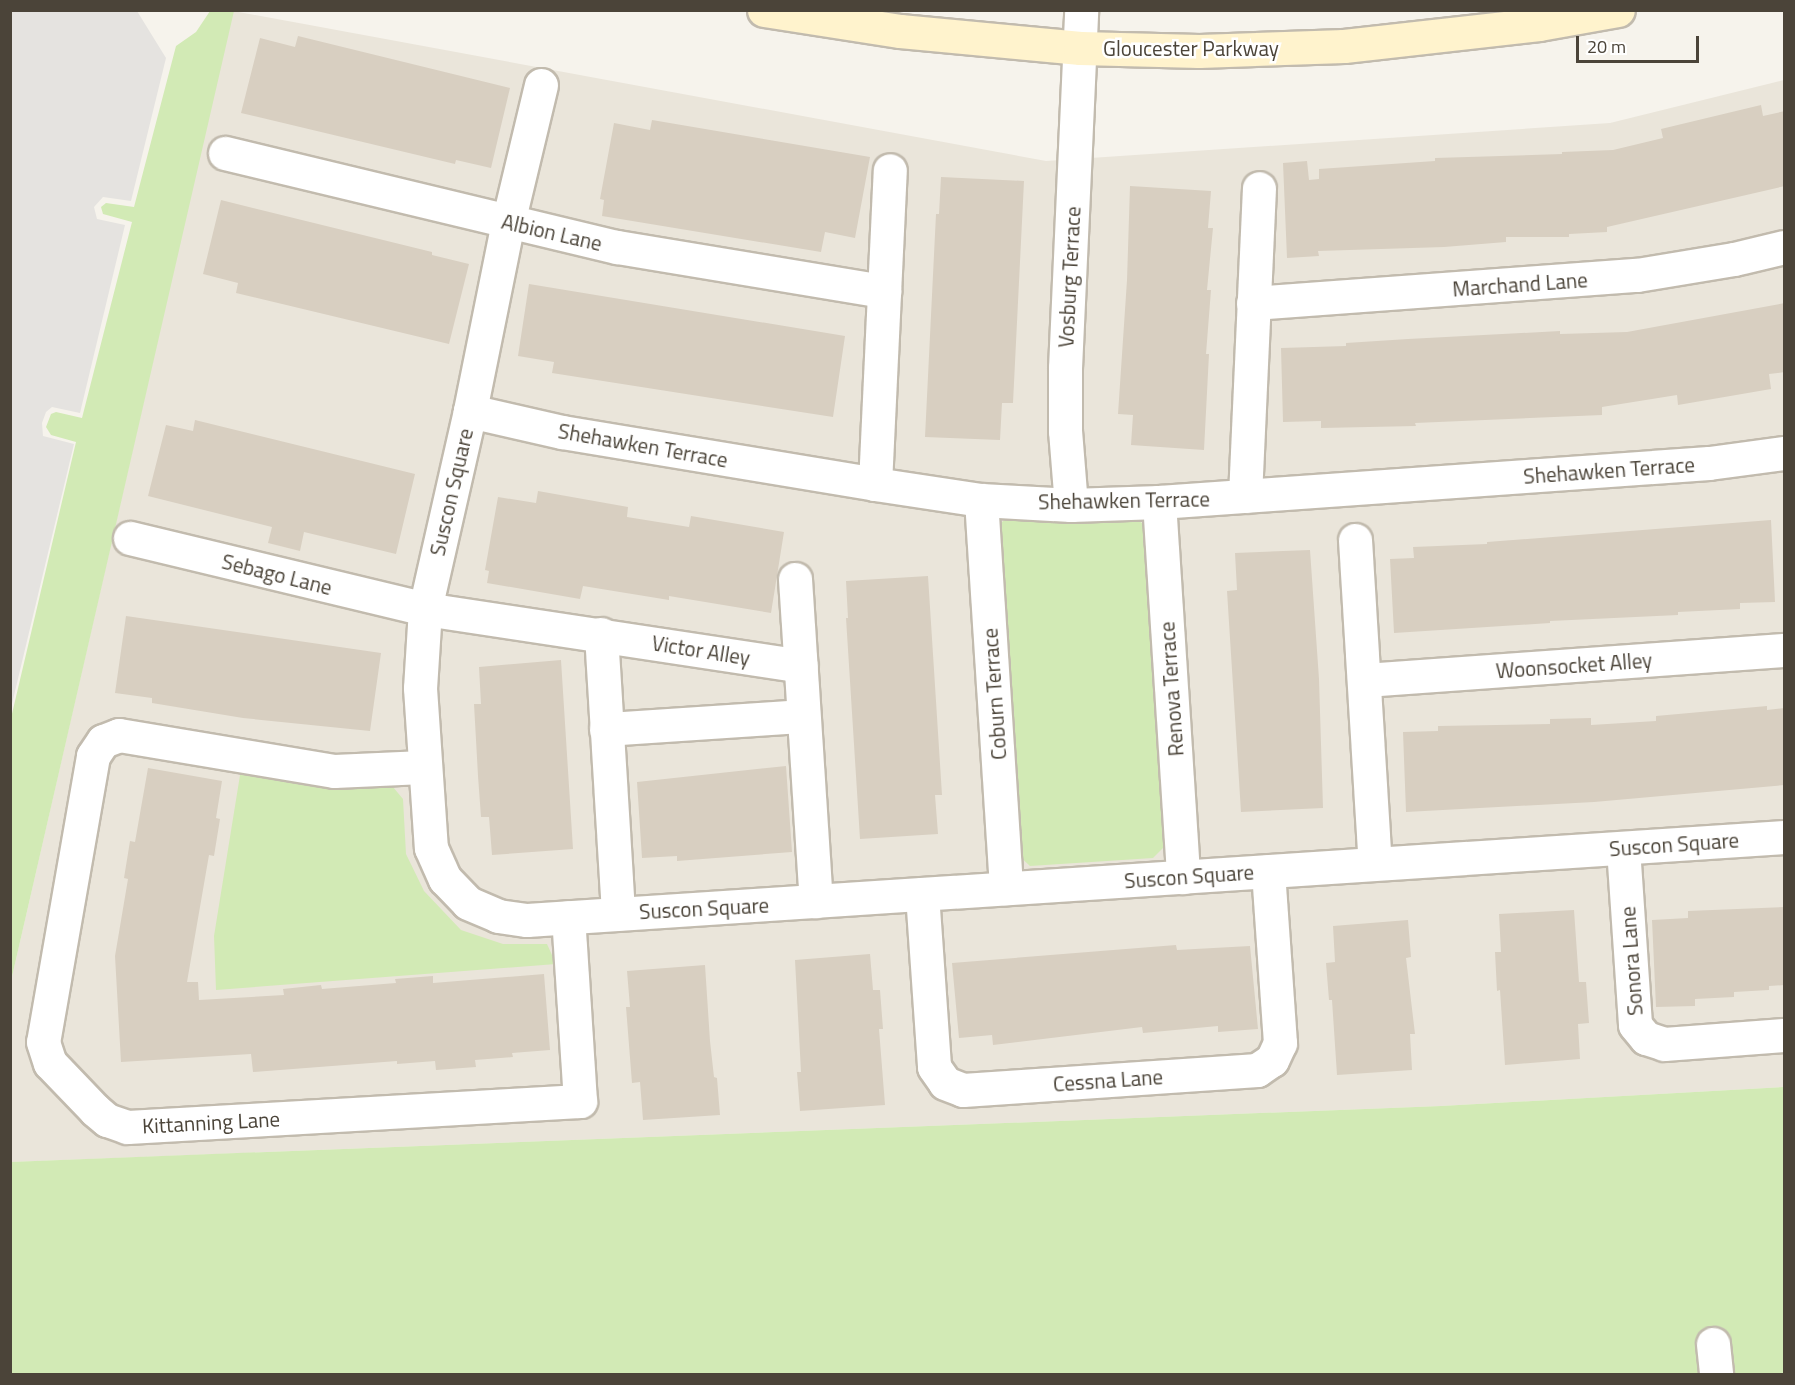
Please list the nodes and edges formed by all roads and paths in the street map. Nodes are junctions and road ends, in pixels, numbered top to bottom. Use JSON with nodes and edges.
{"nodes":[{"id":1,"x":764,"y":10,"type":"edge"},
{"id":2,"x":1081,"y":10,"type":"edge"},
{"id":3,"x":1618,"y":10,"type":"edge"},
{"id":4,"x":1080,"y":48,"type":"junction"},
{"id":5,"x":541,"y":85,"type":"dead end"},
{"id":6,"x":225,"y":153,"type":"dead end"},
{"id":7,"x":890,"y":171,"type":"dead end"},
{"id":8,"x":1259,"y":188,"type":"dead end"},
{"id":9,"x":508,"y":222,"type":"junction"},
{"id":10,"x":1785,"y":247,"type":"edge"},
{"id":11,"x":884,"y":291,"type":"junction"},
{"id":12,"x":1254,"y":303,"type":"junction"},
{"id":13,"x":470,"y":411,"type":"junction"},
{"id":14,"x":1785,"y":453,"type":"edge"},
{"id":15,"x":875,"y":484,"type":"junction"},
{"id":16,"x":1245,"y":496,"type":"junction"},
{"id":17,"x":981,"y":500,"type":"junction"},
{"id":18,"x":1159,"y":502,"type":"junction"},
{"id":19,"x":1071,"y":505,"type":"junction"},
{"id":20,"x":130,"y":538,"type":"dead end"},
{"id":21,"x":1355,"y":540,"type":"dead end"},
{"id":22,"x":795,"y":579,"type":"dead end"},
{"id":23,"x":425,"y":609,"type":"junction"},
{"id":24,"x":601,"y":634,"type":"junction"},
{"id":25,"x":1785,"y":650,"type":"edge"},
{"id":26,"x":801,"y":666,"type":"junction"},
{"id":27,"x":1364,"y":680,"type":"junction"},
{"id":28,"x":803,"y":716,"type":"junction"},
{"id":29,"x":606,"y":729,"type":"junction"},
{"id":30,"x":423,"y":767,"type":"junction"},
{"id":31,"x":1785,"y":837,"type":"edge"},
{"id":32,"x":1623,"y":848,"type":"junction"},
{"id":33,"x":1375,"y":863,"type":"junction"},
{"id":34,"x":1268,"y":871,"type":"junction"},
{"id":35,"x":1183,"y":877,"type":"junction"},
{"id":36,"x":1006,"y":888,"type":"junction"},
{"id":37,"x":922,"y":894,"type":"junction"},
{"id":38,"x":816,"y":901,"type":"junction"},
{"id":39,"x":618,"y":913,"type":"junction"},
{"id":40,"x":568,"y":916,"type":"junction"},
{"id":41,"x":1785,"y":1035,"type":"edge"}],
"edges":[{"from":1,"to":4,"type":"main road","name":"Gloucester Parkway"},
{"from":2,"to":4,"type":"street","name":"Vosburg Terrace"},
{"from":3,"to":4,"type":"main road","name":"Gloucester Parkway"},
{"from":4,"to":19,"type":"street","name":"Vosburg Terrace"},
{"from":5,"to":9,"type":"street","name":"Suscon Square"},
{"from":6,"to":9,"type":"street","name":"Albion Lane"},
{"from":7,"to":11,"type":"street"},
{"from":8,"to":12,"type":"street"},
{"from":9,"to":11,"type":"street","name":"Albion Lane"},
{"from":9,"to":13,"type":"street","name":"Suscon Square"},
{"from":10,"to":12,"type":"street","name":"Marchand Lane"},
{"from":11,"to":15,"type":"street"},
{"from":12,"to":16,"type":"street"},
{"from":13,"to":15,"type":"street","name":"Shehawken Terrace"},
{"from":13,"to":23,"type":"street","name":"Suscon Square"},
{"from":14,"to":16,"type":"street","name":"Shehawken Terrace"},
{"from":15,"to":17,"type":"street","name":"Shehawken Terrace"},
{"from":16,"to":18,"type":"street","name":"Shehawken Terrace"},
{"from":17,"to":19,"type":"street","name":"Shehawken Terrace"},
{"from":17,"to":36,"type":"street","name":"Coburn Terrace"},
{"from":18,"to":19,"type":"street","name":"Shehawken Terrace"},
{"from":18,"to":35,"type":"street","name":"Renova Terrace"},
{"from":20,"to":23,"type":"street","name":"Sebago Lane"},
{"from":21,"to":27,"type":"street"},
{"from":22,"to":26,"type":"street"},
{"from":23,"to":24,"type":"street","name":"Victor Alley"},
{"from":23,"to":30,"type":"street","name":"Suscon Square"},
{"from":24,"to":26,"type":"street","name":"Victor Alley"},
{"from":24,"to":29,"type":"street"},
{"from":25,"to":27,"type":"street","name":"Woonsocket Alley"},
{"from":26,"to":28,"type":"street"},
{"from":27,"to":33,"type":"street"},
{"from":28,"to":29,"type":"street"},
{"from":28,"to":38,"type":"street"},
{"from":29,"to":39,"type":"street"},
{"from":30,"to":40,"type":"street","name":"Suscon Square"},
{"from":30,"to":40,"type":"street","name":"Kittanning Lane"},
{"from":31,"to":32,"type":"street","name":"Suscon Square"},
{"from":32,"to":33,"type":"street","name":"Suscon Square"},
{"from":32,"to":41,"type":"street","name":"Sonora Lane"},
{"from":33,"to":34,"type":"street","name":"Suscon Square"},
{"from":34,"to":35,"type":"street","name":"Suscon Square"},
{"from":34,"to":37,"type":"street","name":"Cessna Lane"},
{"from":35,"to":36,"type":"street","name":"Suscon Square"},
{"from":36,"to":37,"type":"street","name":"Suscon Square"},
{"from":37,"to":38,"type":"street","name":"Suscon Square"},
{"from":38,"to":39,"type":"street","name":"Suscon Square"},
{"from":39,"to":40,"type":"street","name":"Suscon Square"}]}
